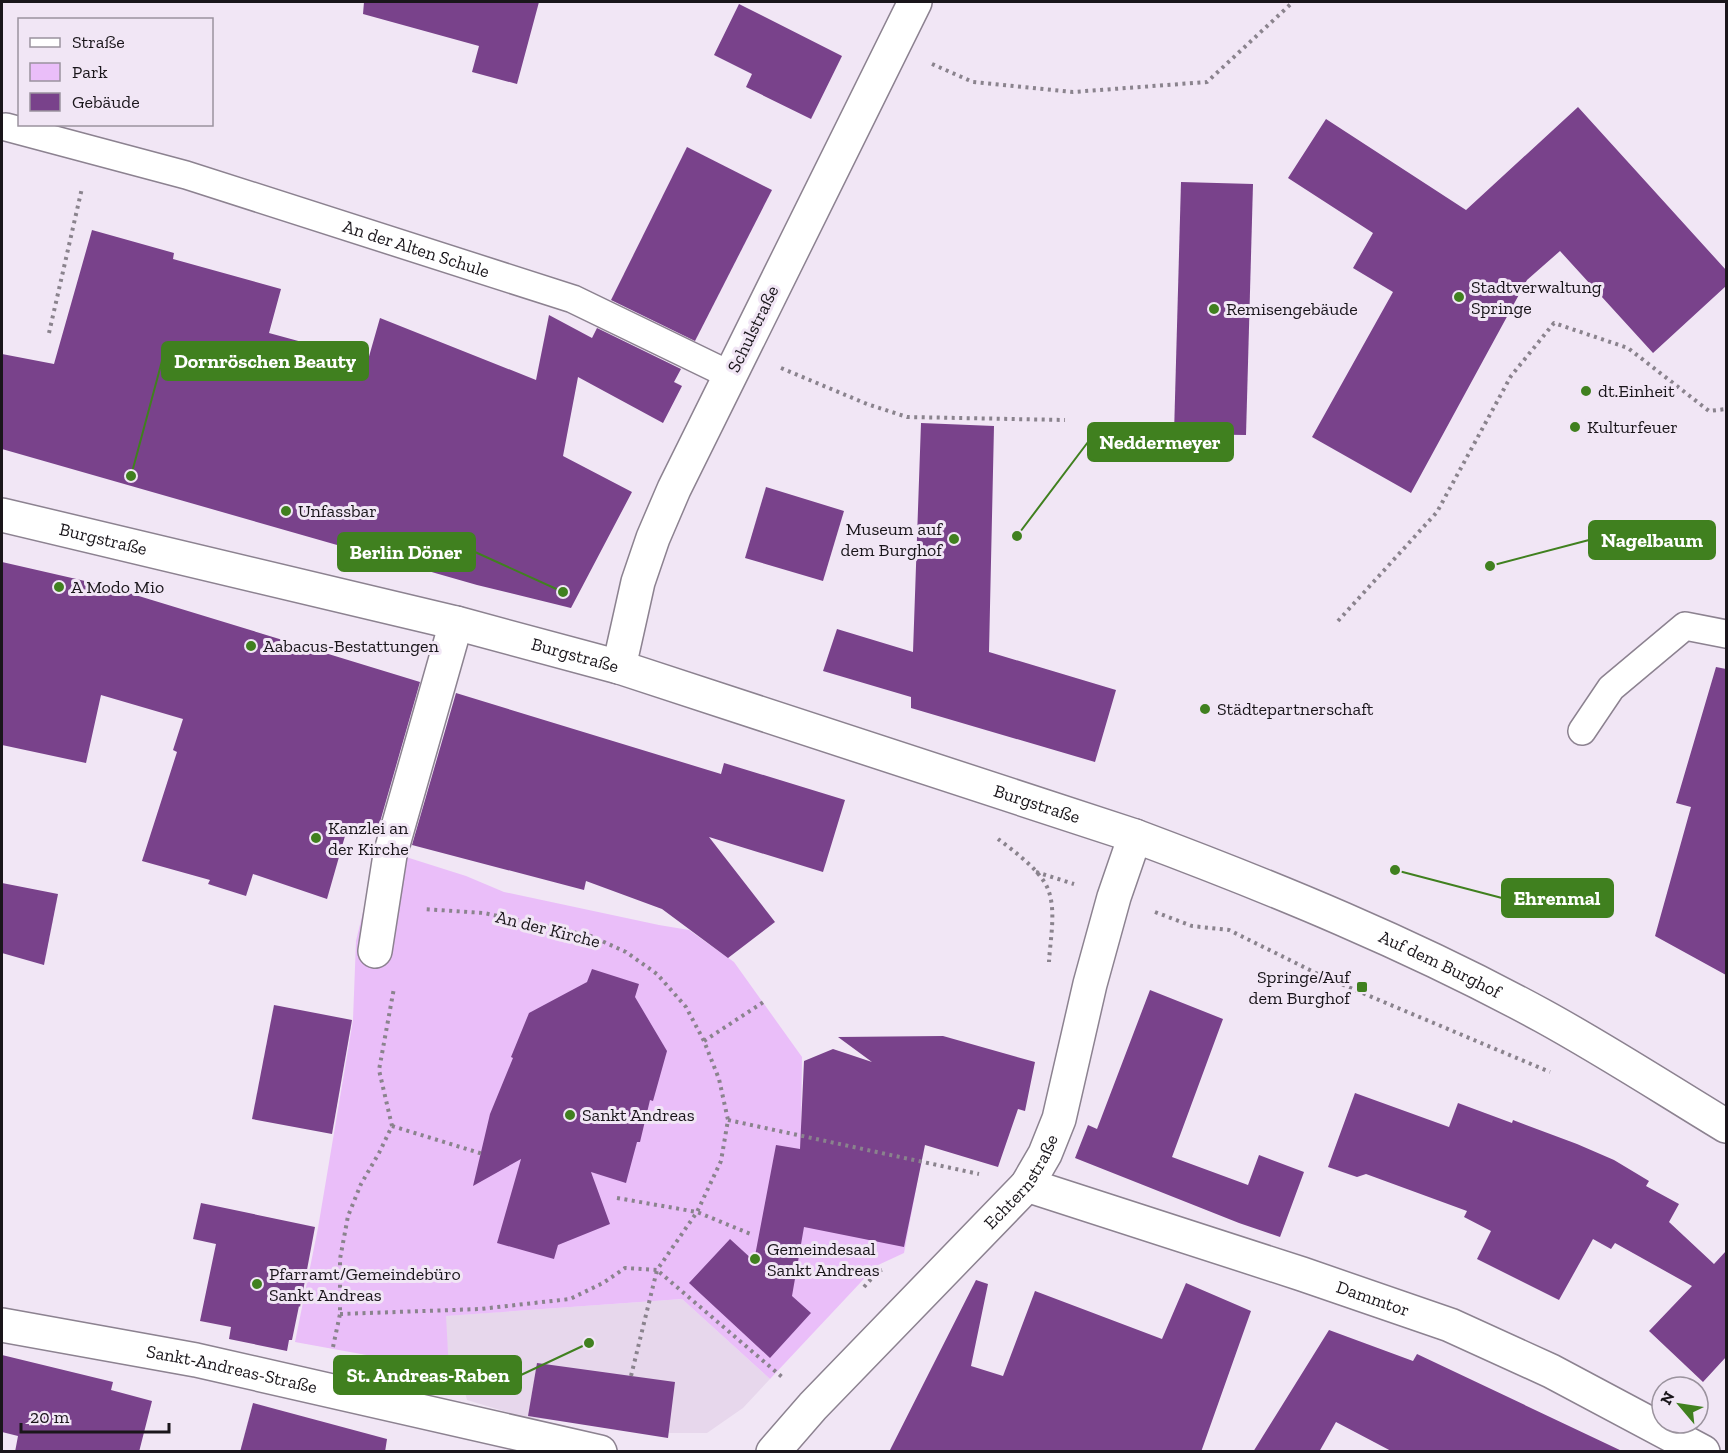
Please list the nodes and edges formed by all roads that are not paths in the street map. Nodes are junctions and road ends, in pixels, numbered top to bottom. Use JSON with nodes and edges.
{"nodes":[{"id":1,"x":915,"y":2,"type":"edge"},
{"id":2,"x":6,"y":127,"type":"dead end"},
{"id":3,"x":736,"y":362,"type":"junction"},
{"id":4,"x":2,"y":515,"type":"edge"},
{"id":5,"x":456,"y":623,"type":"junction"},
{"id":6,"x":1726,"y":634,"type":"edge"},
{"id":7,"x":619,"y":667,"type":"junction"},
{"id":8,"x":1582,"y":731,"type":"dead end"},
{"id":9,"x":1135,"y":836,"type":"junction"},
{"id":10,"x":375,"y":951,"type":"dead end"},
{"id":11,"x":1726,"y":1126,"type":"edge"},
{"id":12,"x":1027,"y":1185,"type":"junction"},
{"id":13,"x":2,"y":1325,"type":"edge"},
{"id":14,"x":600,"y":1452,"type":"edge"},
{"id":15,"x":773,"y":1452,"type":"edge"},
{"id":16,"x":1703,"y":1452,"type":"edge"}],
"edges":[{"from":1,"to":3,"type":"street","name":"Schulstraße"},
{"from":2,"to":3,"type":"lane","name":"An der Alten Schule"},
{"from":3,"to":7,"type":"street","name":"Schulstraße"},
{"from":4,"to":5,"type":"street","name":"Burgstraße"},
{"from":5,"to":7,"type":"street","name":"Burgstraße"},
{"from":5,"to":10,"type":"street"},
{"from":6,"to":8,"type":"lane"},
{"from":7,"to":9,"type":"street","name":"Burgstraße"},
{"from":9,"to":11,"type":"street","name":"Auf dem Burghof"},
{"from":9,"to":12,"type":"street","name":"Echternstraße"},
{"from":12,"to":15,"type":"street","name":"Echternstraße"},
{"from":12,"to":16,"type":"street","name":"Dammtor"},
{"from":13,"to":14,"type":"street","name":"Sankt-Andreas-Straße"}]}
